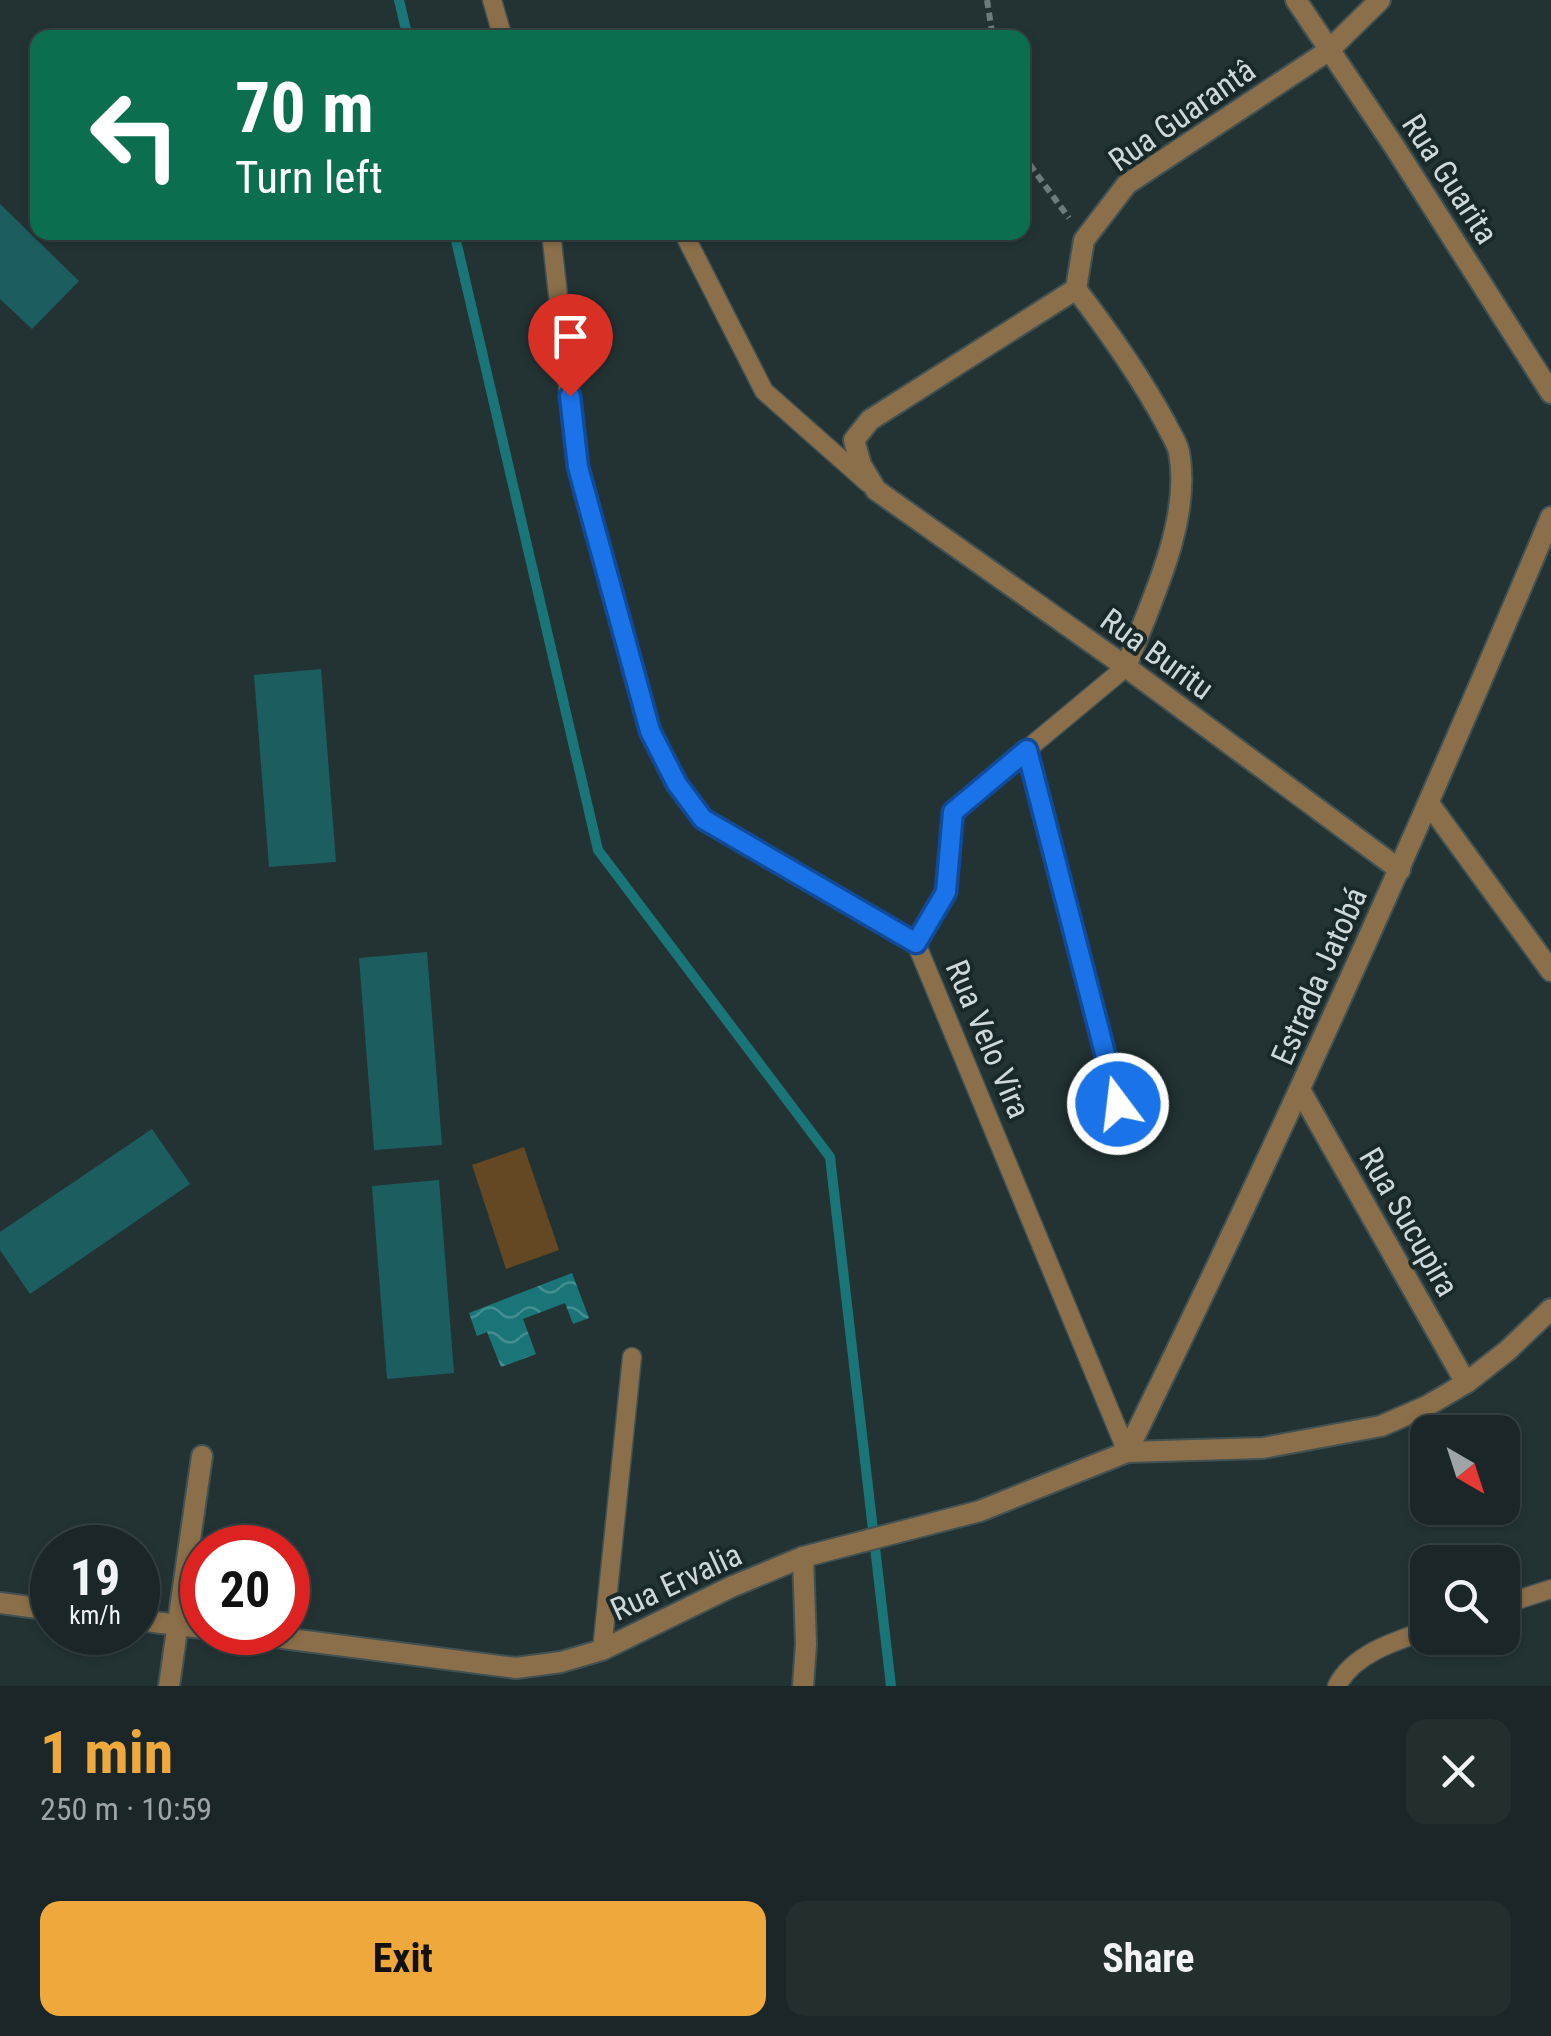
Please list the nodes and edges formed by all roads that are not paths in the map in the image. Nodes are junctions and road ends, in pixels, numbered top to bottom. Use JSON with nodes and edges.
{"nodes":[{"id":1,"x":492,"y":0,"type":"edge"},
{"id":2,"x":1296,"y":0,"type":"edge"},
{"id":3,"x":1380,"y":0,"type":"edge"},
{"id":4,"x":501,"y":30,"type":"edge"},
{"id":5,"x":1328,"y":51,"type":"junction"},
{"id":6,"x":552,"y":240,"type":"edge"},
{"id":7,"x":687,"y":240,"type":"edge"},
{"id":8,"x":1076,"y":289,"type":"junction"},
{"id":9,"x":1551,"y":393,"type":"edge"},
{"id":10,"x":876,"y":490,"type":"junction"},
{"id":11,"x":1551,"y":517,"type":"edge"},
{"id":12,"x":1126,"y":667,"type":"junction"},
{"id":13,"x":1027,"y":750,"type":"junction"},
{"id":14,"x":1430,"y":805,"type":"junction"},
{"id":15,"x":1400,"y":870,"type":"junction"},
{"id":16,"x":916,"y":943,"type":"junction"},
{"id":17,"x":1551,"y":971,"type":"edge"},
{"id":18,"x":1300,"y":1090,"type":"junction"},
{"id":19,"x":1118,"y":1104,"type":"dead end"},
{"id":20,"x":1551,"y":1309,"type":"edge"},
{"id":21,"x":632,"y":1357,"type":"dead end"},
{"id":22,"x":1466,"y":1383,"type":"junction"},
{"id":23,"x":1127,"y":1452,"type":"junction"},
{"id":24,"x":202,"y":1456,"type":"dead end"},
{"id":25,"x":803,"y":1557,"type":"junction"},
{"id":26,"x":1551,"y":1589,"type":"edge"},
{"id":27,"x":1520,"y":1599,"type":"edge"},
{"id":28,"x":0,"y":1604,"type":"edge"},
{"id":29,"x":30,"y":1607,"type":"edge"},
{"id":30,"x":160,"y":1623,"type":"edge"},
{"id":31,"x":176,"y":1625,"type":"junction"},
{"id":32,"x":180,"y":1625,"type":"edge"},
{"id":33,"x":1410,"y":1636,"type":"edge"},
{"id":34,"x":310,"y":1642,"type":"edge"},
{"id":35,"x":602,"y":1650,"type":"junction"},
{"id":36,"x":170,"y":1686,"type":"edge"},
{"id":37,"x":803,"y":1686,"type":"edge"},
{"id":38,"x":1338,"y":1686,"type":"edge"}],
"edges":[{"from":1,"to":4,"type":"lane"},
{"from":2,"to":5,"type":"street","name":"Rua Guarita"},
{"from":3,"to":5,"type":"street","name":"Rua Guarantâ"},
{"from":5,"to":8,"type":"street","name":"Rua Guarantâ"},
{"from":5,"to":9,"type":"street","name":"Rua Guarita"},
{"from":6,"to":16,"type":"lane","name":"Rua Velo Vira"},
{"from":7,"to":10,"type":"lane"},
{"from":8,"to":10,"type":"street"},
{"from":8,"to":12,"type":"street"},
{"from":10,"to":12,"type":"street","name":"Rua Buritu"},
{"from":11,"to":14,"type":"street","name":"Estrada Jatobá"},
{"from":12,"to":13,"type":"lane"},
{"from":12,"to":15,"type":"street","name":"Rua Buritu"},
{"from":13,"to":16,"type":"lane"},
{"from":13,"to":19,"type":"lane"},
{"from":14,"to":15,"type":"street","name":"Estrada Jatobá"},
{"from":14,"to":17,"type":"street"},
{"from":15,"to":18,"type":"street","name":"Estrada Jatobá"},
{"from":16,"to":23,"type":"lane","name":"Rua Velo Vira"},
{"from":18,"to":22,"type":"street","name":"Rua Sucupira"},
{"from":18,"to":23,"type":"street","name":"Estrada Jatobá"},
{"from":20,"to":22,"type":"street"},
{"from":21,"to":35,"type":"lane"},
{"from":22,"to":23,"type":"street"},
{"from":23,"to":25,"type":"street","name":"Rua Ervalia"},
{"from":24,"to":31,"type":"street"},
{"from":25,"to":35,"type":"street","name":"Rua Ervalia"},
{"from":25,"to":37,"type":"street"},
{"from":26,"to":27,"type":"lane"},
{"from":28,"to":29,"type":"street"},
{"from":30,"to":31,"type":"street"},
{"from":31,"to":32,"type":"street"},
{"from":31,"to":36,"type":"street"},
{"from":33,"to":38,"type":"lane"},
{"from":34,"to":35,"type":"street","name":"Rua Ervalia"}]}
